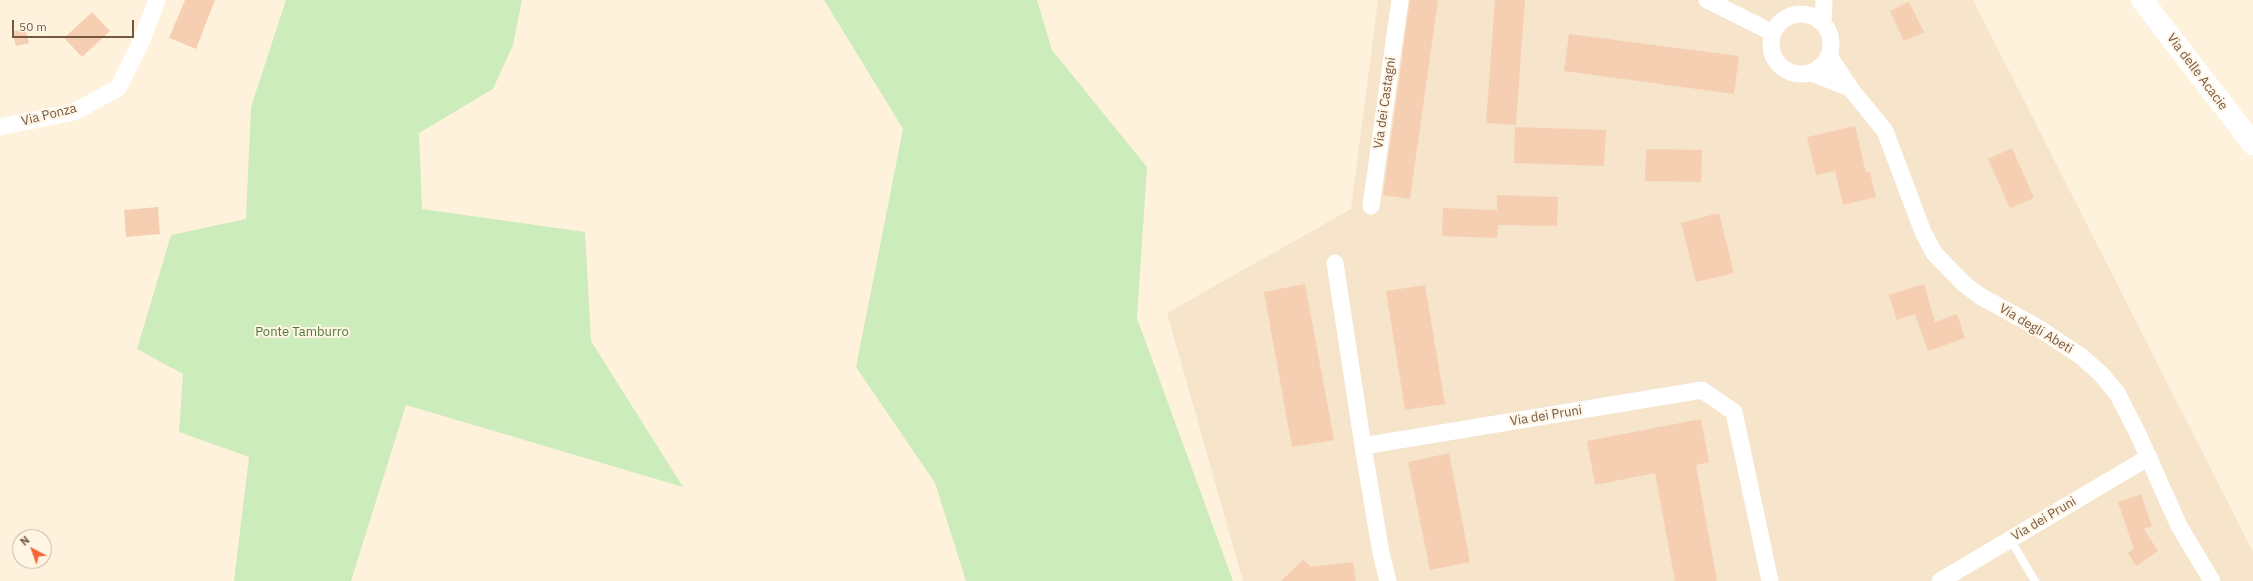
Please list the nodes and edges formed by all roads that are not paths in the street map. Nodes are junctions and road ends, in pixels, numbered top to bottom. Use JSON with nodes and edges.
{"nodes":[{"id":1,"x":157,"y":0,"type":"edge"},
{"id":2,"x":1400,"y":0,"type":"edge"},
{"id":3,"x":1707,"y":0,"type":"edge"},
{"id":4,"x":1802,"y":0,"type":"edge"},
{"id":5,"x":1824,"y":0,"type":"edge"},
{"id":6,"x":2142,"y":0,"type":"edge"},
{"id":7,"x":1789,"y":16,"type":"junction"},
{"id":8,"x":1823,"y":23,"type":"junction"},
{"id":9,"x":1773,"y":33,"type":"junction"},
{"id":10,"x":1829,"y":56,"type":"junction"},
{"id":11,"x":1812,"y":73,"type":"junction"},
{"id":12,"x":1850,"y":88,"type":"junction"},
{"id":13,"x":0,"y":127,"type":"edge"},
{"id":14,"x":2253,"y":144,"type":"edge"},
{"id":15,"x":1371,"y":206,"type":"dead end"},
{"id":16,"x":1335,"y":263,"type":"dead end"},
{"id":17,"x":1363,"y":446,"type":"junction"},
{"id":18,"x":2149,"y":457,"type":"junction"},
{"id":19,"x":2010,"y":540,"type":"junction"},
{"id":20,"x":1388,"y":581,"type":"edge"},
{"id":21,"x":1770,"y":581,"type":"edge"},
{"id":22,"x":1940,"y":581,"type":"edge"},
{"id":23,"x":2035,"y":581,"type":"edge"},
{"id":24,"x":2212,"y":581,"type":"edge"}],
"edges":[{"from":1,"to":13,"type":"street","name":"Via Ponza"},
{"from":2,"to":15,"type":"street","name":"Via dei Castagni"},
{"from":3,"to":9,"type":"street"},
{"from":4,"to":7,"type":"street"},
{"from":5,"to":8,"type":"street"},
{"from":6,"to":14,"type":"street","name":"Via delle Acacie"},
{"from":7,"to":8,"type":"street"},
{"from":7,"to":9,"type":"street"},
{"from":8,"to":10,"type":"street"},
{"from":9,"to":11,"type":"street","name":"Via degli Abeti"},
{"from":10,"to":11,"type":"street"},
{"from":10,"to":12,"type":"street","name":"Via degli Abeti"},
{"from":11,"to":12,"type":"street","name":"Via degli Abeti"},
{"from":12,"to":18,"type":"street","name":"Via degli Abeti"},
{"from":16,"to":17,"type":"street"},
{"from":17,"to":20,"type":"street"},
{"from":17,"to":21,"type":"street","name":"Via dei Pruni"},
{"from":18,"to":19,"type":"street","name":"Via dei Pruni"},
{"from":18,"to":24,"type":"street","name":"Via degli Abeti"},
{"from":19,"to":22,"type":"street","name":"Via dei Pruni"},
{"from":19,"to":23,"type":"lane"}]}
